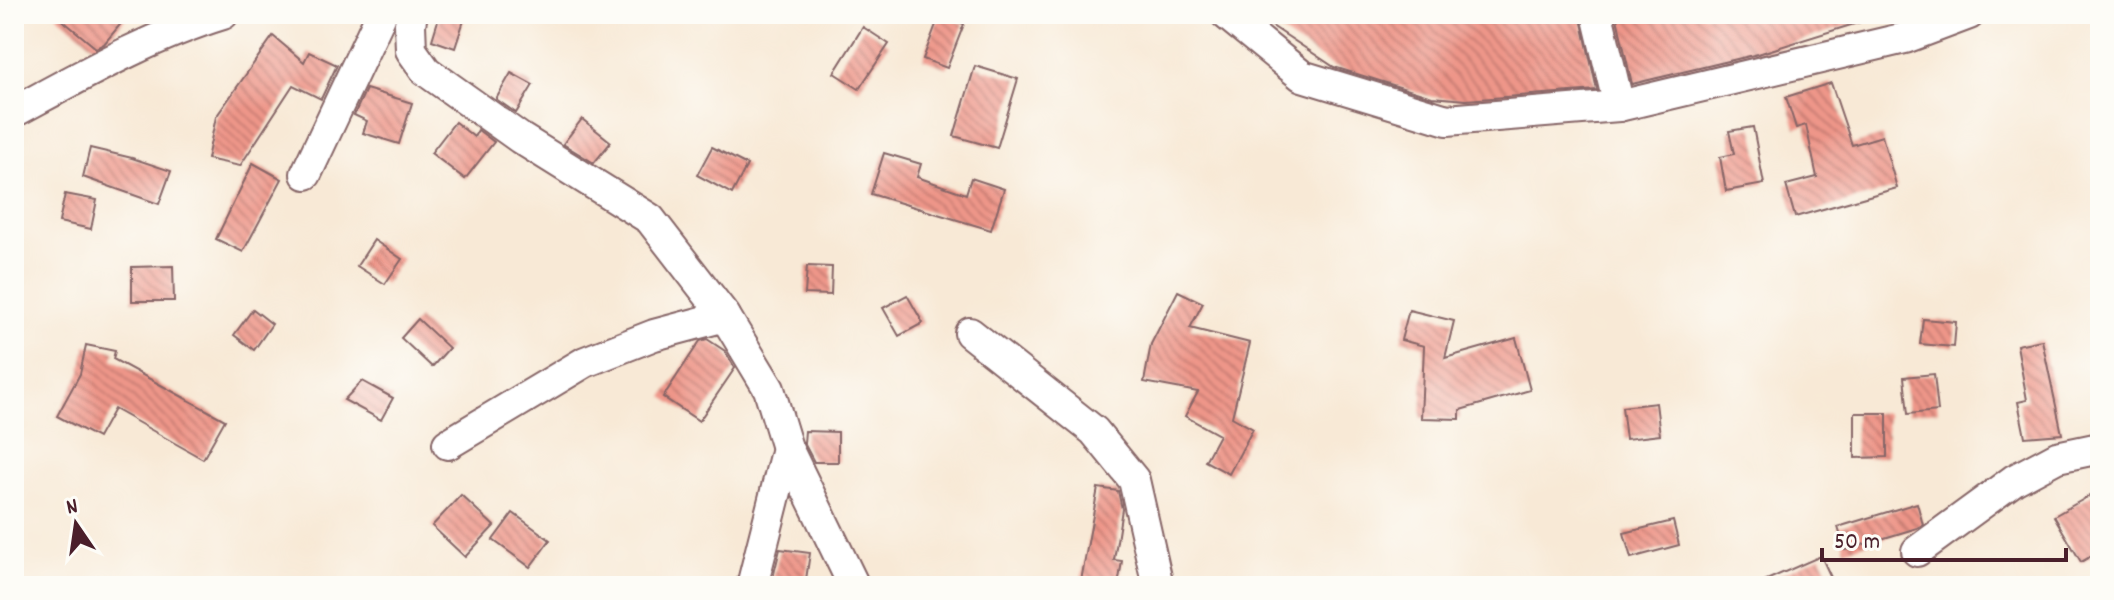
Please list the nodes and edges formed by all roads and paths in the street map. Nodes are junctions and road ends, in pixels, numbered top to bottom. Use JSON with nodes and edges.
{"nodes":[{"id":1,"x":223,"y":14,"type":"edge"},
{"id":2,"x":1226,"y":14,"type":"edge"},
{"id":3,"x":1597,"y":14,"type":"edge"},
{"id":4,"x":1969,"y":14,"type":"edge"},
{"id":5,"x":369,"y":16,"type":"edge"},
{"id":6,"x":411,"y":19,"type":"edge"},
{"id":7,"x":1619,"y":106,"type":"junction"},
{"id":8,"x":14,"y":112,"type":"edge"},
{"id":9,"x":306,"y":174,"type":"dead end"},
{"id":10,"x":725,"y":316,"type":"junction"},
{"id":11,"x":970,"y":333,"type":"dead end"},
{"id":12,"x":448,"y":444,"type":"dead end"},
{"id":13,"x":787,"y":448,"type":"junction"},
{"id":14,"x":2100,"y":448,"type":"edge"},
{"id":15,"x":1917,"y":551,"type":"dead end"},
{"id":16,"x":752,"y":586,"type":"edge"},
{"id":17,"x":854,"y":586,"type":"edge"},
{"id":18,"x":1158,"y":586,"type":"edge"}],
"edges":[{"from":1,"to":8,"type":"street"},
{"from":2,"to":7,"type":"street"},
{"from":3,"to":7,"type":"street"},
{"from":4,"to":7,"type":"street"},
{"from":5,"to":6,"type":"street"},
{"from":5,"to":9,"type":"street"},
{"from":6,"to":10,"type":"street"},
{"from":10,"to":12,"type":"street"},
{"from":10,"to":13,"type":"street"},
{"from":11,"to":18,"type":"street"},
{"from":13,"to":16,"type":"street"},
{"from":13,"to":17,"type":"street"},
{"from":14,"to":15,"type":"street"}]}
